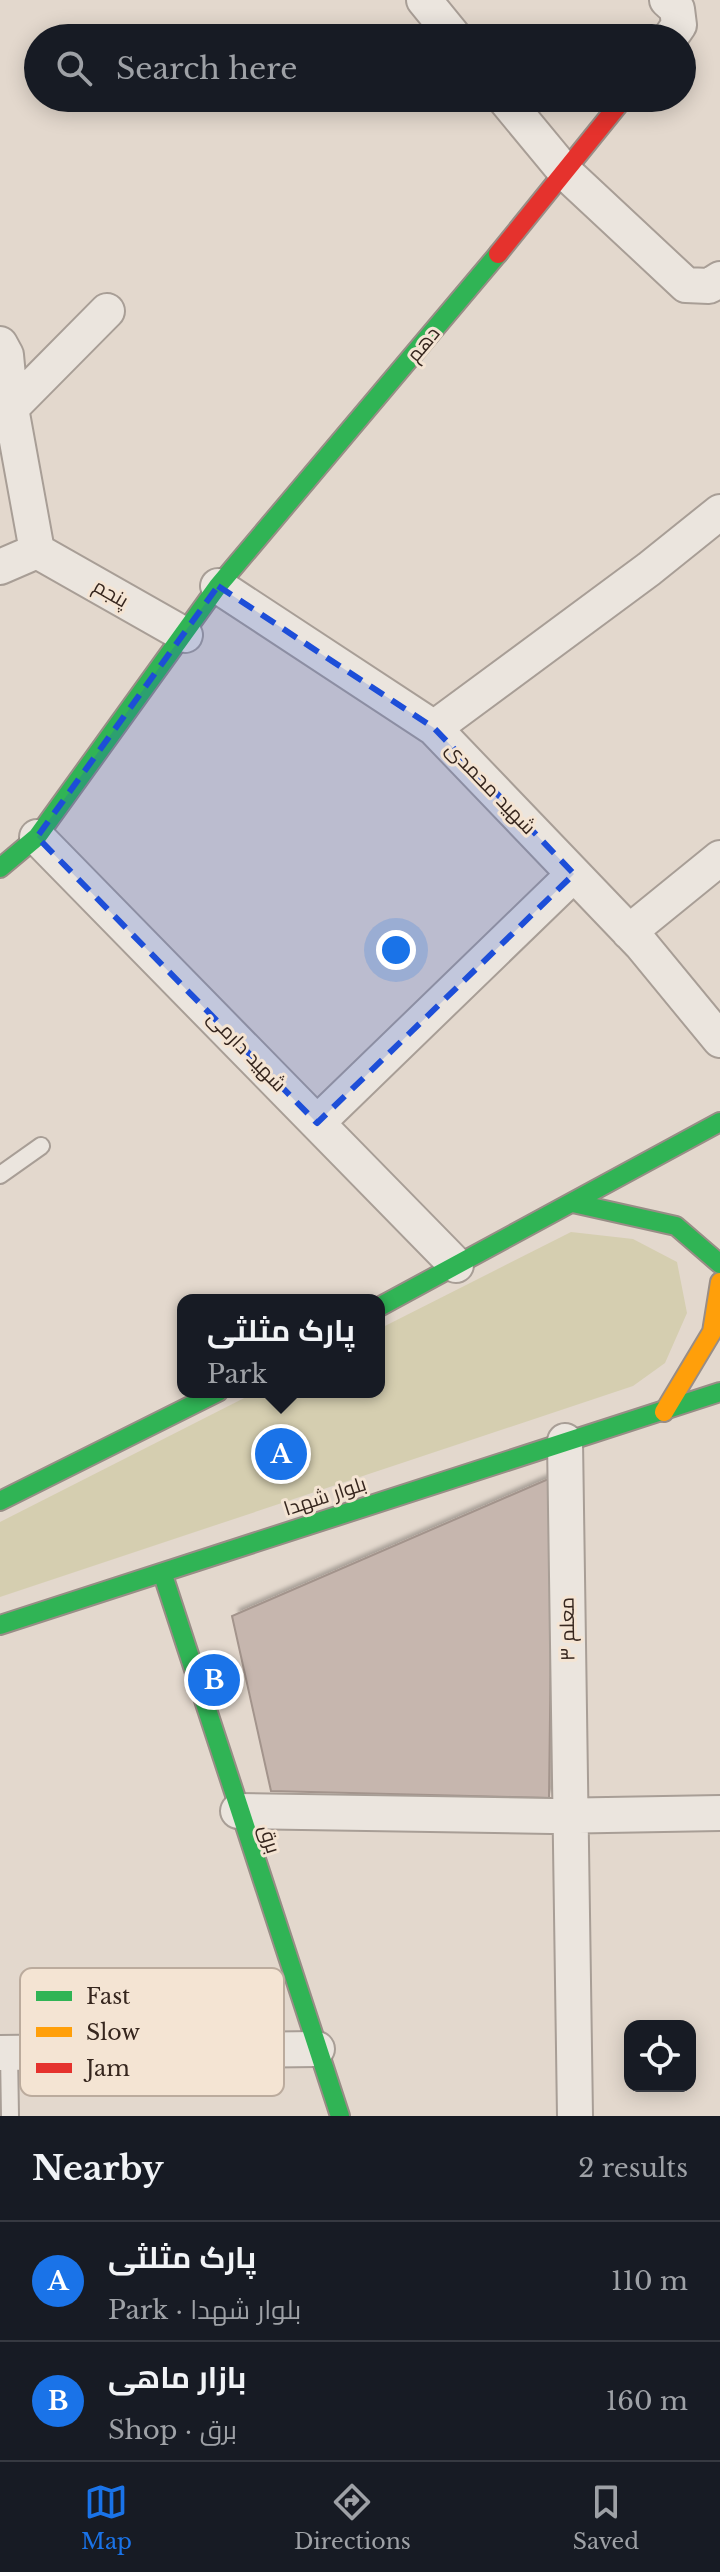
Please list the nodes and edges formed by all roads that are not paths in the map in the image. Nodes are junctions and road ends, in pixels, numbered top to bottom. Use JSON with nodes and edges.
{"nodes":[{"id":1,"x":424,"y":0,"type":"edge"},
{"id":2,"x":667,"y":0,"type":"edge"},
{"id":3,"x":444,"y":24,"type":"edge"},
{"id":4,"x":679,"y":24,"type":"edge"},
{"id":5,"x":516,"y":112,"type":"edge"},
{"id":6,"x":613,"y":112,"type":"edge"},
{"id":7,"x":566,"y":173,"type":"junction"},
{"id":8,"x":720,"y":279,"type":"edge"},
{"id":9,"x":107,"y":311,"type":"dead end"},
{"id":10,"x":0,"y":344,"type":"edge"},
{"id":11,"x":11,"y":408,"type":"junction"},
{"id":12,"x":720,"y":512,"type":"edge"},
{"id":13,"x":37,"y":551,"type":"junction"},
{"id":14,"x":0,"y":567,"type":"edge"},
{"id":15,"x":218,"y":586,"type":"junction"},
{"id":16,"x":185,"y":635,"type":"junction"},
{"id":17,"x":434,"y":728,"type":"junction"},
{"id":18,"x":37,"y":837,"type":"junction"},
{"id":19,"x":720,"y":858,"type":"edge"},
{"id":20,"x":0,"y":868,"type":"edge"},
{"id":21,"x":574,"y":874,"type":"junction"},
{"id":22,"x":629,"y":932,"type":"junction"},
{"id":23,"x":720,"y":1040,"type":"edge"},
{"id":24,"x":720,"y":1122,"type":"edge"},
{"id":25,"x":317,"y":1123,"type":"junction"},
{"id":26,"x":41,"y":1146,"type":"dead end"},
{"id":27,"x":0,"y":1175,"type":"edge"},
{"id":28,"x":573,"y":1203,"type":"junction"},
{"id":29,"x":720,"y":1264,"type":"edge"},
{"id":30,"x":456,"y":1265,"type":"junction"},
{"id":31,"x":720,"y":1282,"type":"edge"},
{"id":32,"x":385,"y":1304,"type":"edge"},
{"id":33,"x":720,"y":1392,"type":"edge"},
{"id":34,"x":206,"y":1398,"type":"edge"},
{"id":35,"x":664,"y":1412,"type":"junction"},
{"id":36,"x":565,"y":1441,"type":"junction"},
{"id":37,"x":0,"y":1501,"type":"edge"},
{"id":38,"x":163,"y":1575,"type":"junction"},
{"id":39,"x":0,"y":1625,"type":"edge"},
{"id":40,"x":238,"y":1811,"type":"junction"},
{"id":41,"x":720,"y":1813,"type":"edge"},
{"id":42,"x":569,"y":1816,"type":"junction"},
{"id":43,"x":284,"y":2049,"type":"edge"},
{"id":44,"x":317,"y":2049,"type":"junction"},
{"id":45,"x":5,"y":2053,"type":"edge"},
{"id":46,"x":10,"y":2116,"type":"edge"},
{"id":47,"x":340,"y":2116,"type":"edge"},
{"id":48,"x":575,"y":2116,"type":"edge"}],
"edges":[{"from":1,"to":3,"type":"street"},
{"from":2,"to":4,"type":"street"},
{"from":5,"to":7,"type":"street"},
{"from":6,"to":7,"type":"main road","name":"دهم"},
{"from":7,"to":8,"type":"street"},
{"from":7,"to":15,"type":"main road","name":"دهم"},
{"from":9,"to":11,"type":"street"},
{"from":10,"to":11,"type":"street"},
{"from":11,"to":13,"type":"street"},
{"from":12,"to":17,"type":"street"},
{"from":13,"to":14,"type":"street"},
{"from":13,"to":16,"type":"street","name":"پنجم"},
{"from":15,"to":16,"type":"main road","name":"دهم"},
{"from":15,"to":17,"type":"street","name":"شهید محمدی"},
{"from":16,"to":18,"type":"main road","name":"دهم"},
{"from":17,"to":21,"type":"street","name":"شهید محمدی"},
{"from":18,"to":20,"type":"main road","name":"دهم"},
{"from":18,"to":25,"type":"street","name":"شهید دارمی"},
{"from":19,"to":22,"type":"street"},
{"from":21,"to":22,"type":"street","name":"شهید محمدی"},
{"from":21,"to":25,"type":"street"},
{"from":22,"to":23,"type":"street","name":"شهید محمدی"},
{"from":24,"to":28,"type":"main road"},
{"from":25,"to":30,"type":"street","name":"شهید دارمی"},
{"from":26,"to":27,"type":"lane"},
{"from":28,"to":29,"type":"main road"},
{"from":28,"to":30,"type":"main road"},
{"from":30,"to":32,"type":"main road"},
{"from":31,"to":35,"type":"main road"},
{"from":33,"to":35,"type":"main road","name":"بلوار شهدا"},
{"from":34,"to":37,"type":"main road"},
{"from":35,"to":36,"type":"main road","name":"بلوار شهدا"},
{"from":36,"to":38,"type":"main road","name":"بلوار شهدا"},
{"from":36,"to":42,"type":"street","name":"معلم ۳"},
{"from":38,"to":39,"type":"main road","name":"بلوار شهدا"},
{"from":38,"to":40,"type":"main road","name":"برق"},
{"from":40,"to":42,"type":"street"},
{"from":40,"to":44,"type":"main road","name":"برق"},
{"from":41,"to":42,"type":"street"},
{"from":42,"to":48,"type":"street","name":"معلم ۳"},
{"from":43,"to":44,"type":"street"},
{"from":44,"to":47,"type":"main road","name":"برق"},
{"from":45,"to":46,"type":"lane"}]}
